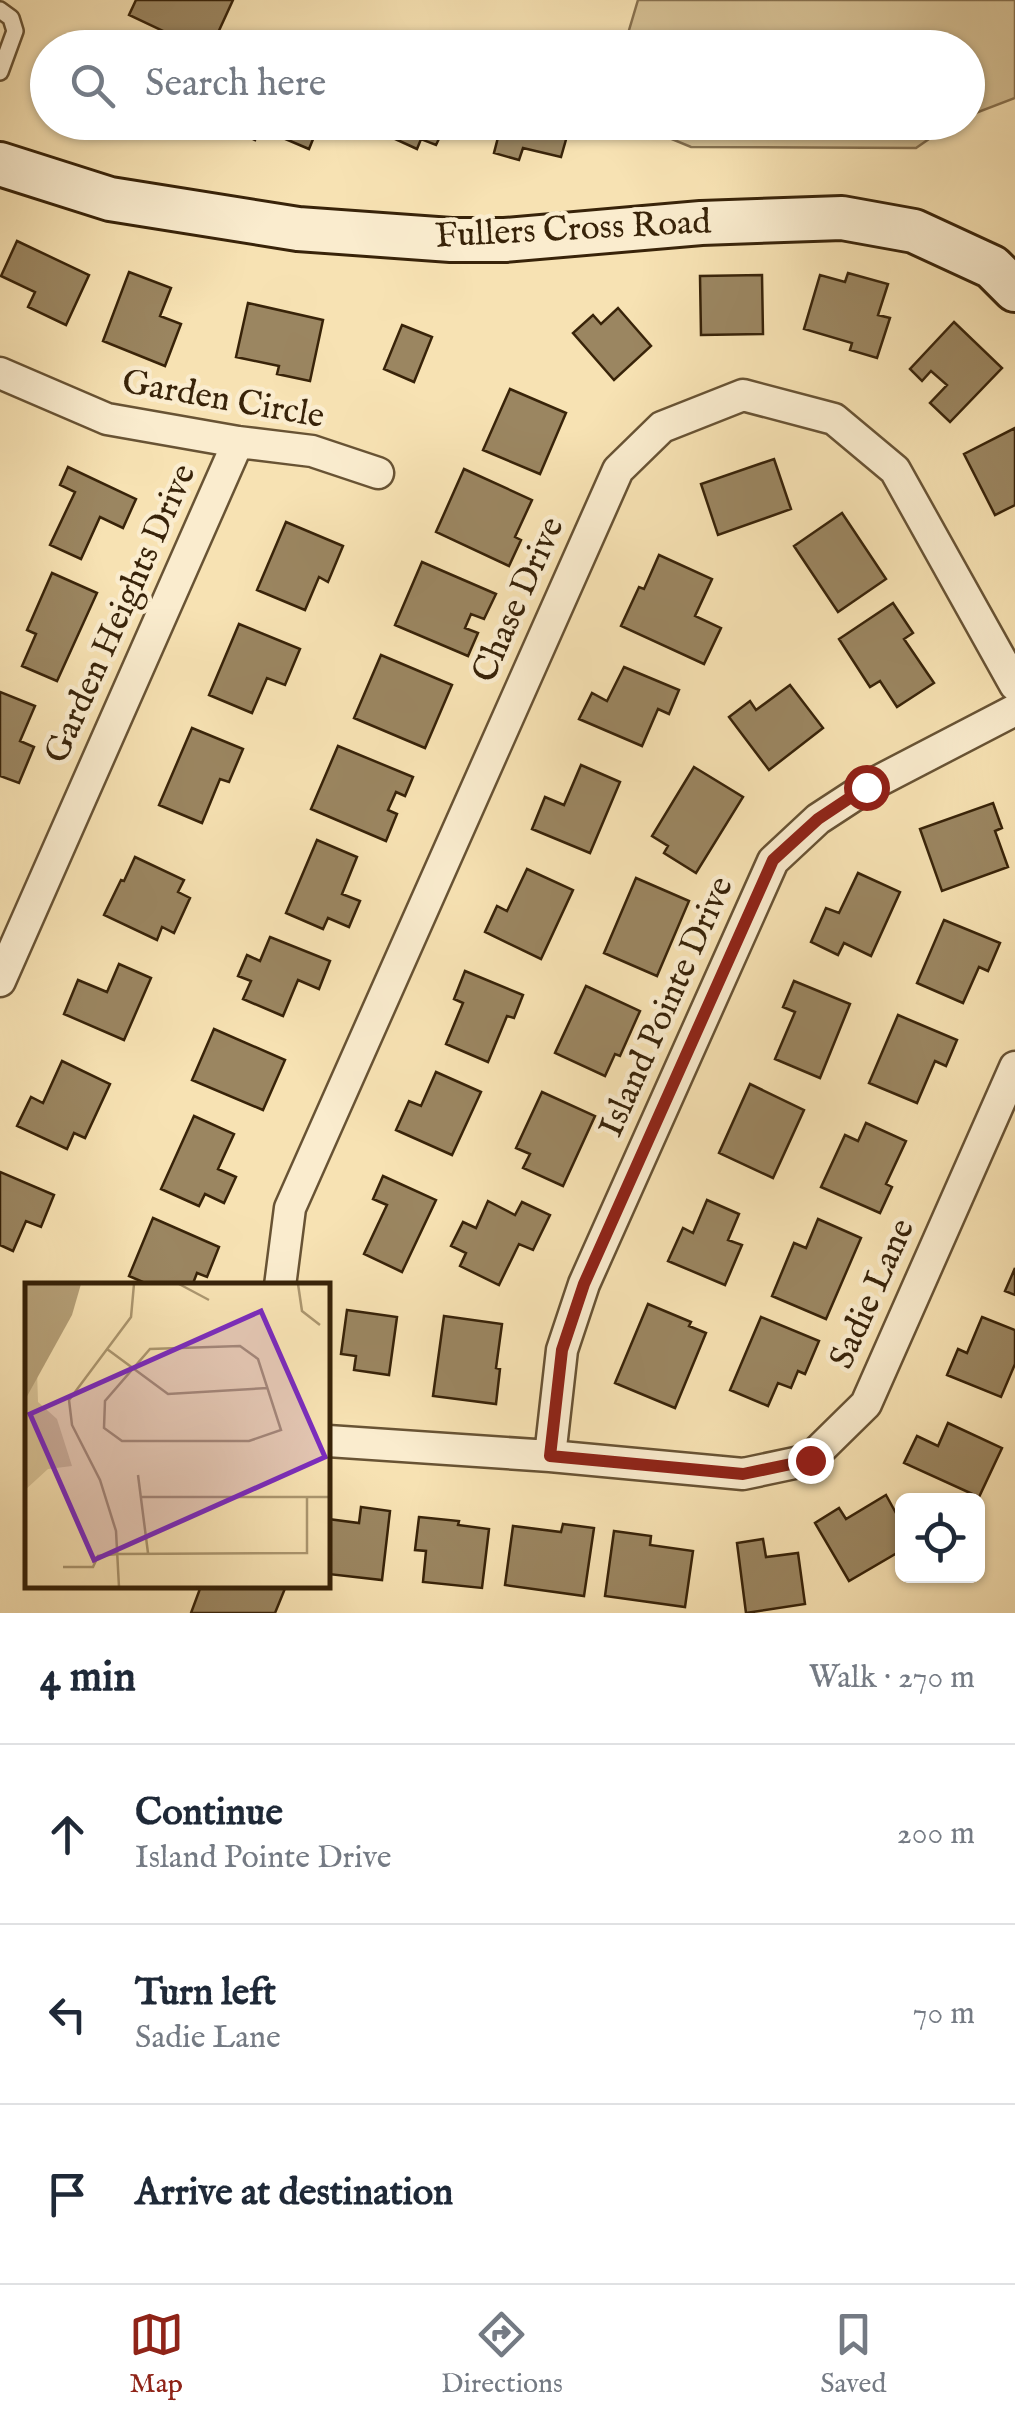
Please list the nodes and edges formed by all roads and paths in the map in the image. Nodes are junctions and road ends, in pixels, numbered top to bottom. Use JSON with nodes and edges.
{"nodes":[{"id":1,"x":0,"y":10,"type":"edge"},
{"id":2,"x":0,"y":72,"type":"edge"},
{"id":3,"x":0,"y":164,"type":"edge"},
{"id":4,"x":1015,"y":290,"type":"edge"},
{"id":5,"x":0,"y":373,"type":"edge"},
{"id":6,"x":238,"y":442,"type":"junction"},
{"id":7,"x":378,"y":474,"type":"dead end"},
{"id":8,"x":1015,"y":685,"type":"edge"},
{"id":9,"x":1015,"y":710,"type":"edge"},
{"id":10,"x":0,"y":981,"type":"edge"},
{"id":11,"x":1015,"y":1067,"type":"edge"},
{"id":12,"x":280,"y":1283,"type":"edge"},
{"id":13,"x":330,"y":1441,"type":"edge"},
{"id":14,"x":550,"y":1456,"type":"junction"}],
"edges":[{"from":1,"to":2,"type":"lane"},
{"from":3,"to":4,"type":"street","name":"Fullers Cross Road"},
{"from":5,"to":6,"type":"street","name":"Garden Circle"},
{"from":6,"to":7,"type":"street","name":"Garden Circle"},
{"from":6,"to":10,"type":"street","name":"Garden Heights Drive"},
{"from":8,"to":12,"type":"street","name":"Chase Drive"},
{"from":9,"to":14,"type":"street","name":"Island Pointe Drive"},
{"from":11,"to":14,"type":"street","name":"Sadie Lane"},
{"from":13,"to":14,"type":"street"}]}
